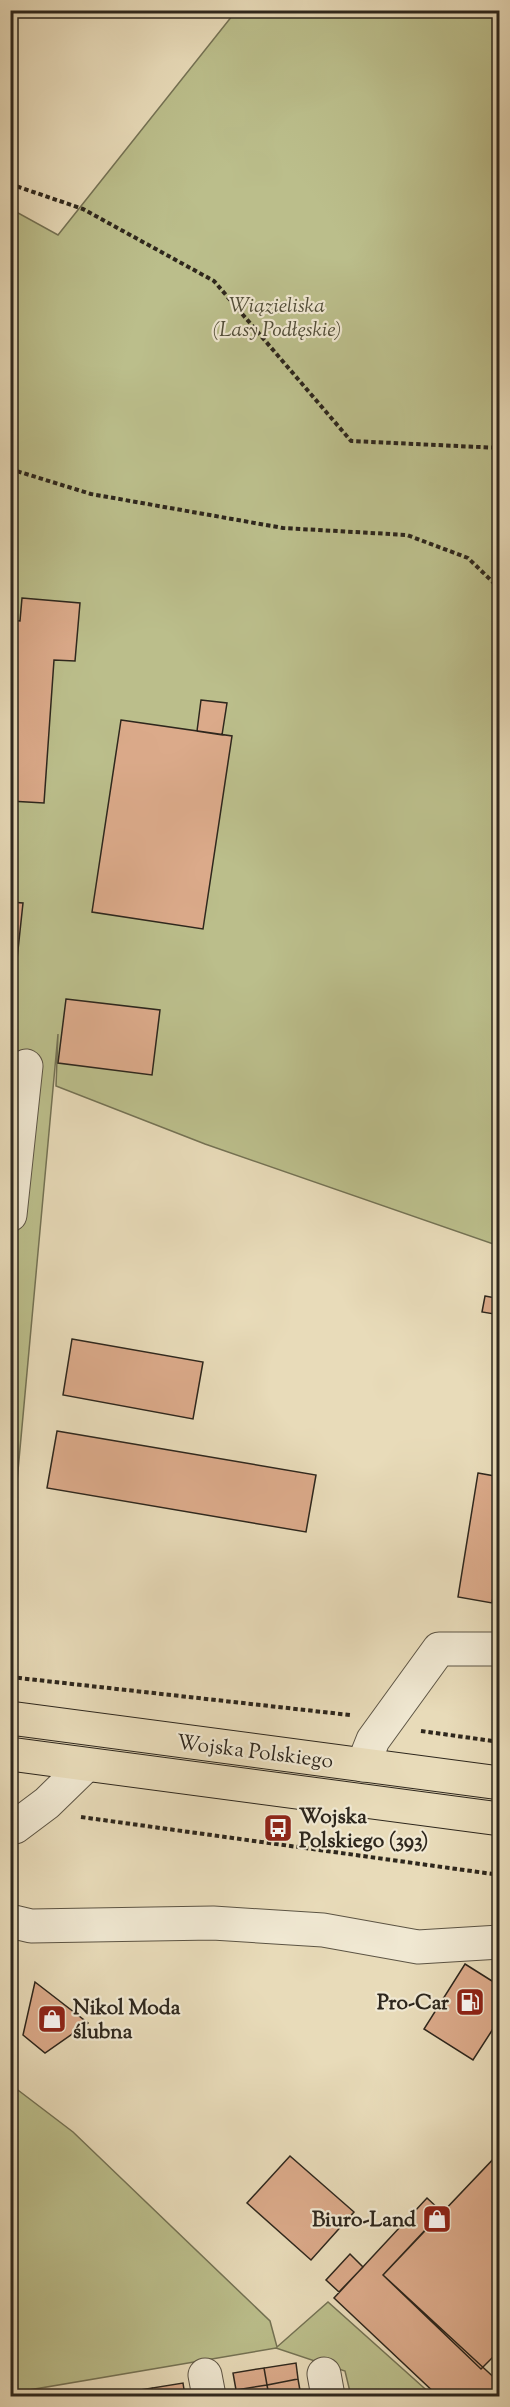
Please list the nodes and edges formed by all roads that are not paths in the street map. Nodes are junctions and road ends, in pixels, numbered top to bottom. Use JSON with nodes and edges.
{"nodes":[{"id":1,"x":26,"y":1066,"type":"dead end"},
{"id":2,"x":10,"y":1215,"type":"edge"},
{"id":3,"x":500,"y":1649,"type":"edge"},
{"id":4,"x":10,"y":1718,"type":"edge"},
{"id":5,"x":10,"y":1754,"type":"edge"},
{"id":6,"x":86,"y":1765,"type":"junction"},
{"id":7,"x":363,"y":1765,"type":"junction"},
{"id":8,"x":500,"y":1783,"type":"edge"},
{"id":9,"x":500,"y":1819,"type":"edge"},
{"id":10,"x":12,"y":1831,"type":"edge"},
{"id":11,"x":10,"y":1921,"type":"edge"},
{"id":12,"x":500,"y":1942,"type":"edge"}],
"edges":[{"from":1,"to":2,"type":"street"},
{"from":3,"to":7,"type":"street"},
{"from":4,"to":7,"type":"main road","name":"Wojska Polskiego"},
{"from":5,"to":6,"type":"main road","name":"Wojska Polskiego"},
{"from":6,"to":9,"type":"main road","name":"Wojska Polskiego"},
{"from":6,"to":10,"type":"street"},
{"from":7,"to":8,"type":"main road","name":"Wojska Polskiego"},
{"from":11,"to":12,"type":"street"}]}
